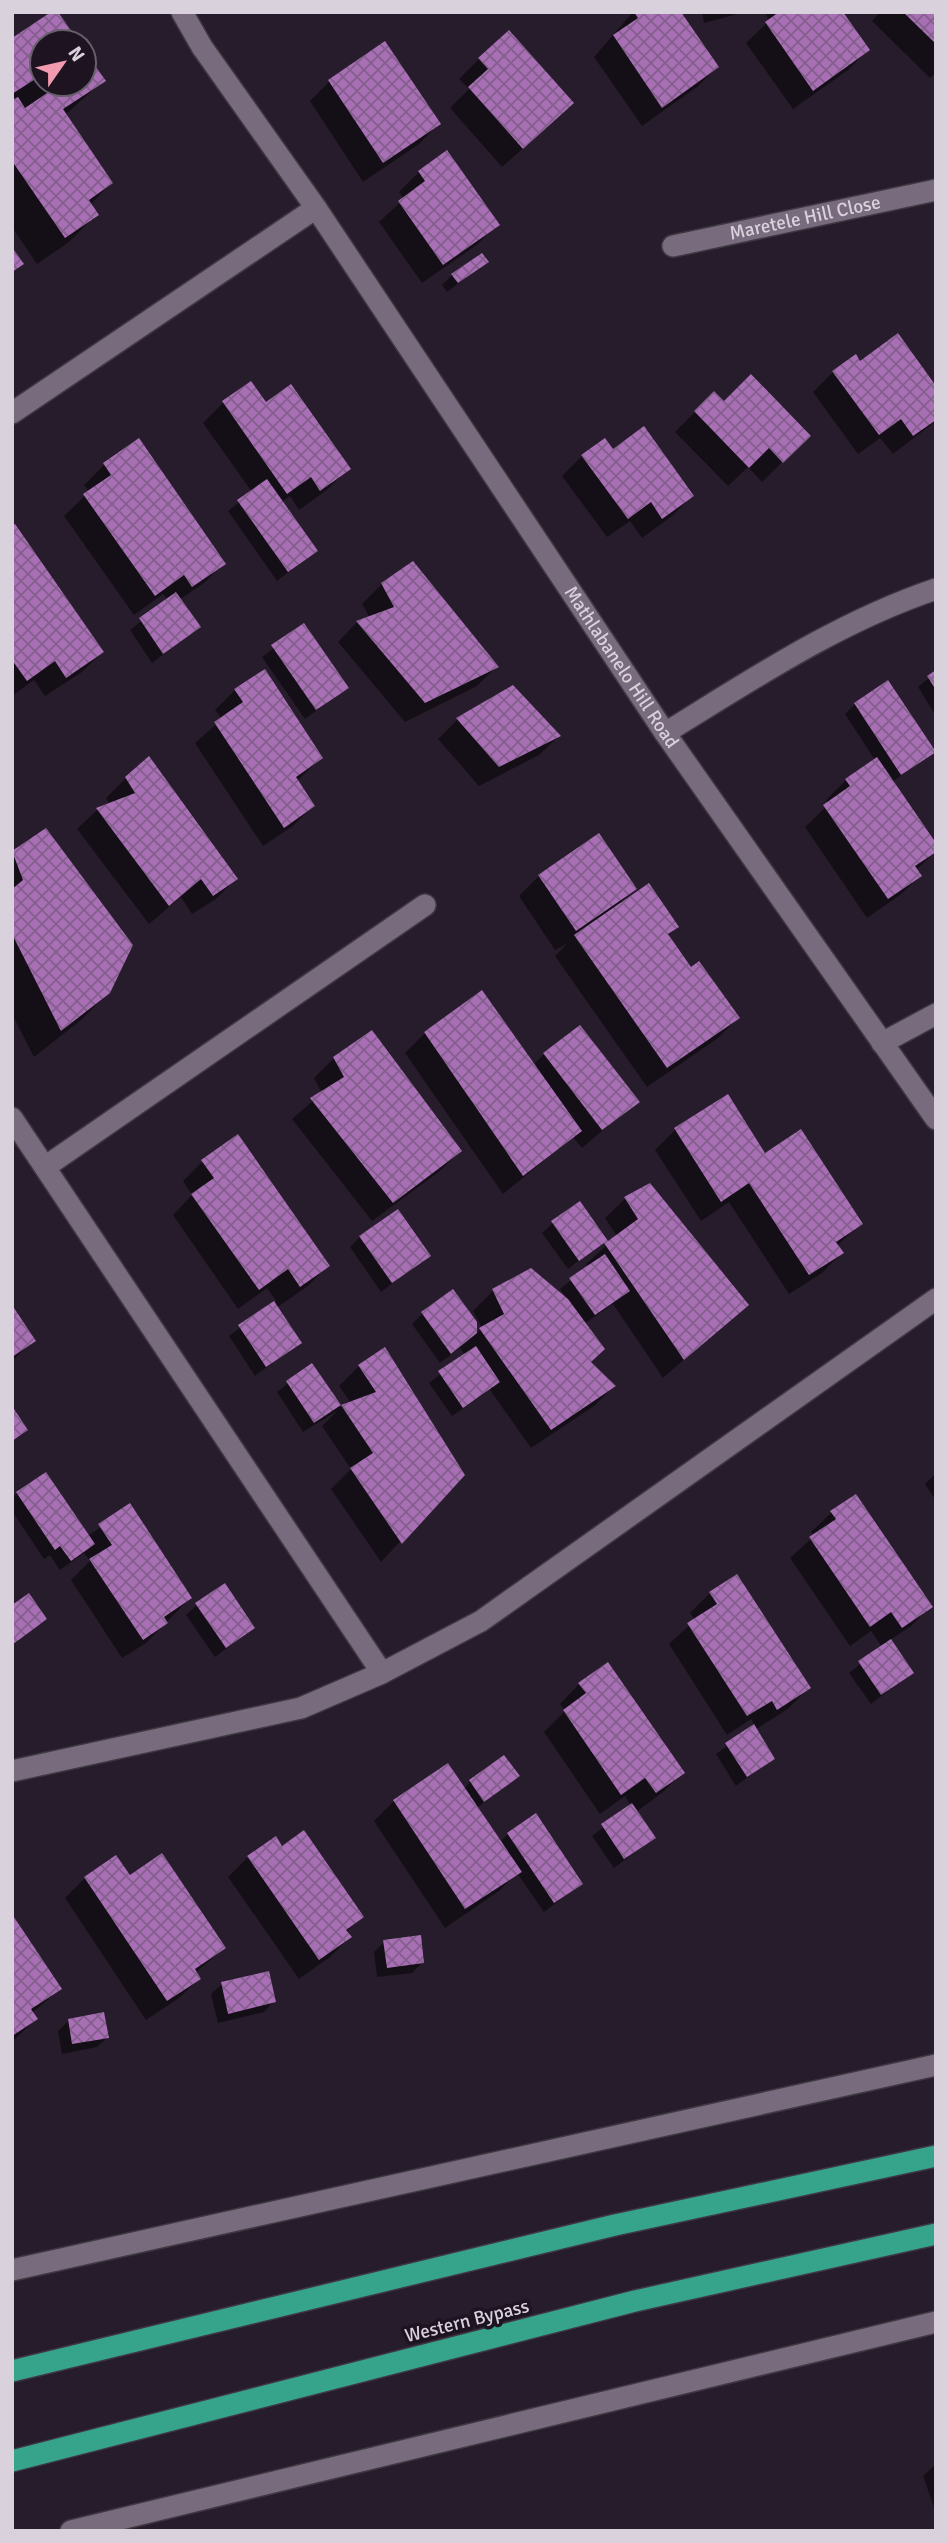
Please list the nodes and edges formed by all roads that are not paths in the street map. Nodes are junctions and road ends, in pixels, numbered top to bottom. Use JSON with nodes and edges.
{"nodes":[{"id":1,"x":183,"y":12,"type":"edge"},
{"id":2,"x":936,"y":190,"type":"edge"},
{"id":3,"x":316,"y":208,"type":"junction"},
{"id":4,"x":673,"y":246,"type":"dead end"},
{"id":5,"x":12,"y":413,"type":"edge"},
{"id":6,"x":936,"y":589,"type":"edge"},
{"id":7,"x":666,"y":733,"type":"junction"},
{"id":8,"x":425,"y":905,"type":"dead end"},
{"id":9,"x":936,"y":1014,"type":"edge"},
{"id":10,"x":882,"y":1042,"type":"junction"},
{"id":11,"x":12,"y":1118,"type":"edge"},
{"id":12,"x":936,"y":1119,"type":"edge"},
{"id":13,"x":45,"y":1167,"type":"junction"},
{"id":14,"x":936,"y":1299,"type":"edge"},
{"id":15,"x":382,"y":1673,"type":"junction"},
{"id":16,"x":12,"y":1771,"type":"edge"},
{"id":17,"x":936,"y":2065,"type":"edge"},
{"id":18,"x":936,"y":2155,"type":"edge"},
{"id":19,"x":936,"y":2234,"type":"edge"},
{"id":20,"x":12,"y":2270,"type":"edge"},
{"id":21,"x":936,"y":2322,"type":"edge"},
{"id":22,"x":12,"y":2371,"type":"edge"},
{"id":23,"x":12,"y":2461,"type":"edge"},
{"id":24,"x":71,"y":2531,"type":"edge"}],
"edges":[{"from":1,"to":3,"type":"street","name":"Mathlabanelo Hill Road"},
{"from":2,"to":4,"type":"street","name":"Maretele Hill Close"},
{"from":3,"to":5,"type":"street"},
{"from":3,"to":7,"type":"street","name":"Mathlabanelo Hill Road"},
{"from":6,"to":7,"type":"street"},
{"from":7,"to":10,"type":"street","name":"Mathlabanelo Hill Road"},
{"from":8,"to":13,"type":"street"},
{"from":9,"to":10,"type":"street"},
{"from":10,"to":12,"type":"street","name":"Mathlabanelo Hill Road"},
{"from":11,"to":13,"type":"street"},
{"from":13,"to":15,"type":"street"},
{"from":14,"to":15,"type":"street"},
{"from":15,"to":16,"type":"street"},
{"from":17,"to":20,"type":"street"},
{"from":18,"to":22,"type":"highway"},
{"from":19,"to":23,"type":"highway","name":"Western Bypass"},
{"from":21,"to":24,"type":"street"}]}
